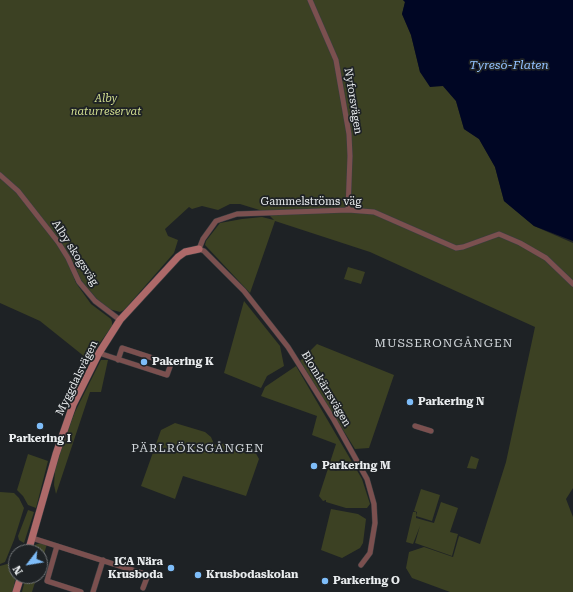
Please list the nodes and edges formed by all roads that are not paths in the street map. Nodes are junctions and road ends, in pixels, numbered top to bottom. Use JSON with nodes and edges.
{"nodes":[{"id":1,"x":310,"y":0,"type":"edge"},
{"id":2,"x":0,"y":175,"type":"edge"},
{"id":3,"x":348,"y":210,"type":"junction"},
{"id":4,"x":199,"y":249,"type":"junction"},
{"id":5,"x":573,"y":284,"type":"edge"},
{"id":6,"x":120,"y":320,"type":"junction"},
{"id":7,"x":99,"y":353,"type":"junction"},
{"id":8,"x":118,"y":360,"type":"junction"},
{"id":9,"x":415,"y":426,"type":"dead end"},
{"id":10,"x":431,"y":431,"type":"dead end"},
{"id":11,"x":32,"y":538,"type":"junction"},
{"id":12,"x":30,"y":544,"type":"edge"},
{"id":13,"x":58,"y":546,"type":"junction"},
{"id":14,"x":103,"y":560,"type":"junction"},
{"id":15,"x":362,"y":565,"type":"dead end"},
{"id":16,"x":143,"y":588,"type":"dead end"},
{"id":17,"x":81,"y":592,"type":"edge"},
{"id":18,"x":93,"y":592,"type":"edge"}],
"edges":[{"from":1,"to":3,"type":"street","name":"Nyforsvägen"},
{"from":2,"to":6,"type":"street","name":"Alby skogsväg"},
{"from":3,"to":4,"type":"street","name":"Gammelströms väg"},
{"from":3,"to":5,"type":"street","name":"Gammelströms väg"},
{"from":4,"to":6,"type":"street","name":"Myggdalsvägen"},
{"from":4,"to":15,"type":"street","name":"Blomkärrsvägen"},
{"from":6,"to":7,"type":"street","name":"Myggdalsvägen"},
{"from":7,"to":8,"type":"street"},
{"from":7,"to":11,"type":"street","name":"Myggdalsvägen"},
{"from":8,"to":8,"type":"street"},
{"from":9,"to":10,"type":"street"},
{"from":11,"to":12,"type":"street","name":"Myggdalsvägen"},
{"from":11,"to":13,"type":"street"},
{"from":13,"to":14,"type":"street"},
{"from":13,"to":17,"type":"street"},
{"from":14,"to":16,"type":"street"},
{"from":14,"to":18,"type":"street"}]}
